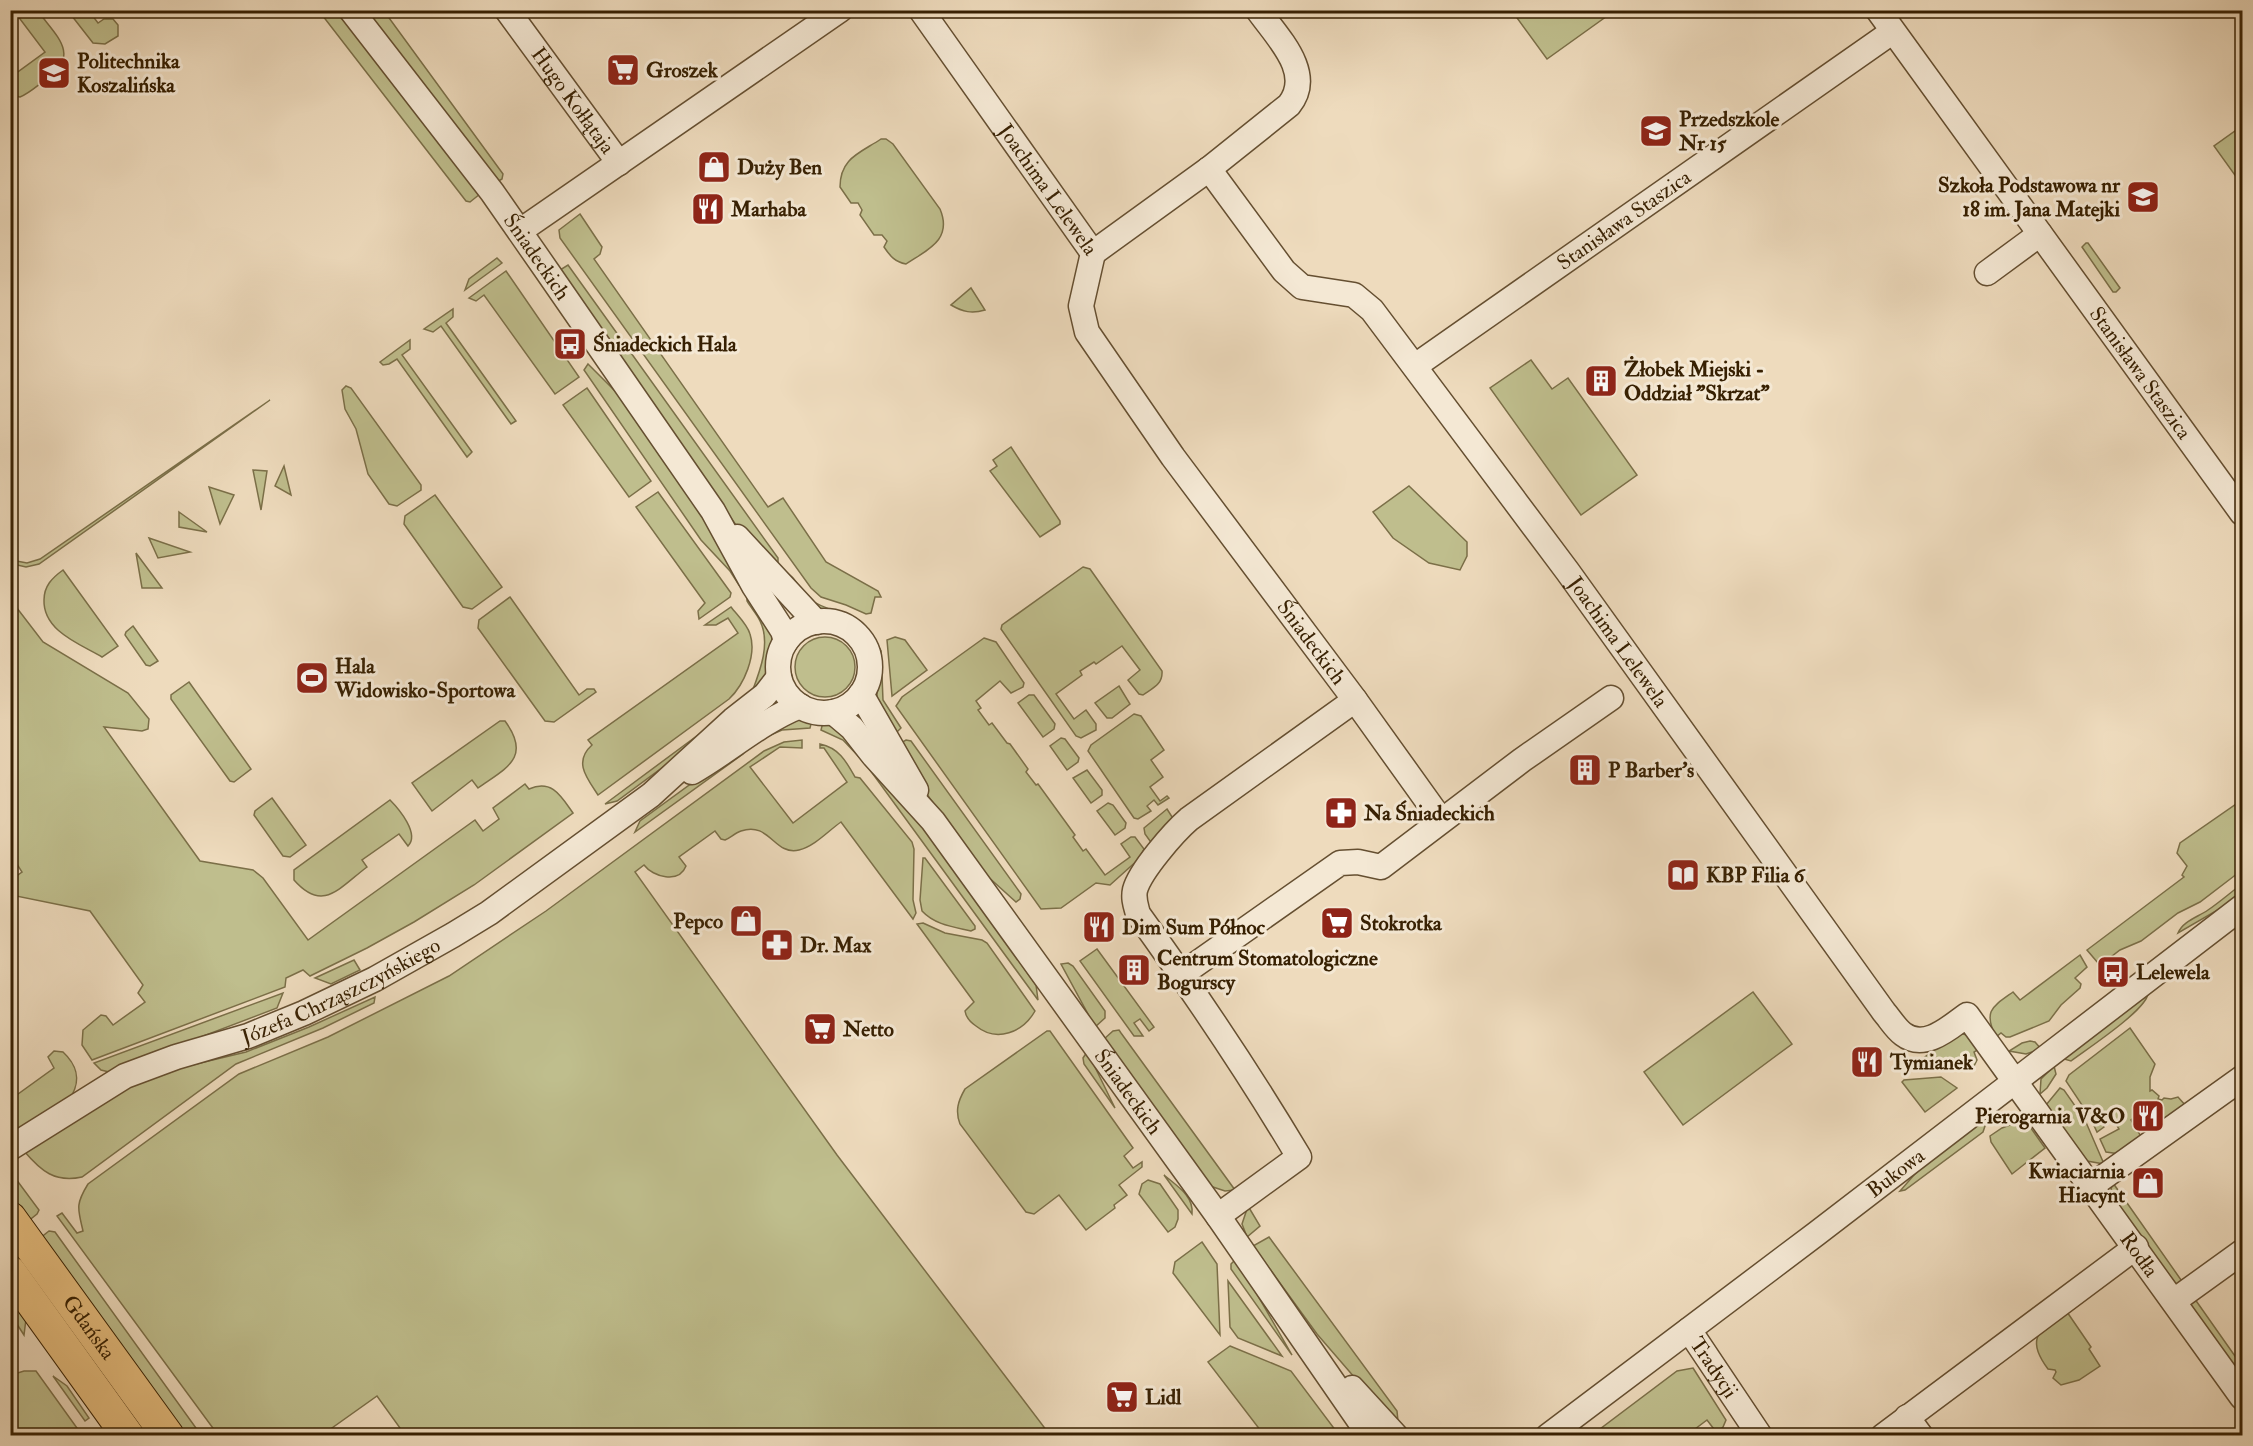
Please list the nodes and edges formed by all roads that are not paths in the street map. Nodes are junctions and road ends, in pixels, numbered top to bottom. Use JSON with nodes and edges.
{"nodes":[{"id":1,"x":351,"y":10,"type":"edge"},
{"id":2,"x":507,"y":10,"type":"edge"},
{"id":3,"x":840,"y":10,"type":"edge"},
{"id":4,"x":921,"y":10,"type":"edge"},
{"id":5,"x":1258,"y":10,"type":"edge"},
{"id":6,"x":1878,"y":10,"type":"edge"},
{"id":7,"x":1892,"y":32,"type":"junction"},
{"id":8,"x":619,"y":163,"type":"junction"},
{"id":9,"x":1209,"y":169,"type":"junction"},
{"id":10,"x":520,"y":231,"type":"junction"},
{"id":11,"x":2040,"y":234,"type":"junction"},
{"id":12,"x":1093,"y":253,"type":"junction"},
{"id":13,"x":1987,"y":273,"type":"dead end"},
{"id":14,"x":1415,"y":366,"type":"junction"},
{"id":15,"x":713,"y":512,"type":"junction"},
{"id":16,"x":2242,"y":513,"type":"edge"},
{"id":17,"x":816,"y":622,"type":"junction"},
{"id":18,"x":786,"y":641,"type":"junction"},
{"id":19,"x":779,"y":677,"type":"junction"},
{"id":20,"x":861,"y":694,"type":"junction"},
{"id":21,"x":1611,"y":698,"type":"dead end"},
{"id":22,"x":1355,"y":700,"type":"junction"},
{"id":23,"x":800,"y":706,"type":"junction"},
{"id":24,"x":833,"y":712,"type":"junction"},
{"id":25,"x":651,"y":795,"type":"junction"},
{"id":26,"x":1441,"y":820,"type":"junction"},
{"id":27,"x":933,"y":821,"type":"junction"},
{"id":28,"x":2242,"y":907,"type":"edge"},
{"id":29,"x":1182,"y":974,"type":"junction"},
{"id":30,"x":2242,"y":1078,"type":"edge"},
{"id":31,"x":2016,"y":1082,"type":"junction"},
{"id":32,"x":10,"y":1148,"type":"edge"},
{"id":33,"x":2091,"y":1186,"type":"junction"},
{"id":34,"x":1218,"y":1216,"type":"junction"},
{"id":35,"x":10,"y":1218,"type":"edge"},
{"id":36,"x":2136,"y":1247,"type":"junction"},
{"id":37,"x":2242,"y":1252,"type":"edge"},
{"id":38,"x":10,"y":1272,"type":"edge"},
{"id":39,"x":2174,"y":1301,"type":"junction"},
{"id":40,"x":1689,"y":1330,"type":"junction"},
{"id":41,"x":1302,"y":1337,"type":"junction"},
{"id":42,"x":2240,"y":1389,"type":"edge"},
{"id":43,"x":1914,"y":1426,"type":"edge"},
{"id":44,"x":128,"y":1436,"type":"edge"},
{"id":45,"x":168,"y":1436,"type":"edge"},
{"id":46,"x":1371,"y":1436,"type":"edge"},
{"id":47,"x":1396,"y":1436,"type":"edge"},
{"id":48,"x":1548,"y":1436,"type":"edge"},
{"id":49,"x":1760,"y":1436,"type":"edge"},
{"id":50,"x":1883,"y":1436,"type":"edge"}],
"edges":[{"from":1,"to":10,"type":"street","name":"Śniadeckich"},
{"from":2,"to":8,"type":"street","name":"Hugo Kołłątaja"},
{"from":3,"to":8,"type":"street","name":"Hugo Kołłątaja"},
{"from":4,"to":12,"type":"street","name":"Joachima Lelewela"},
{"from":5,"to":9,"type":"street","name":"Joachima Lelewela"},
{"from":6,"to":7,"type":"street","name":"Stanisława Staszica"},
{"from":7,"to":11,"type":"street","name":"Stanisława Staszica"},
{"from":7,"to":14,"type":"street","name":"Stanisława Staszica"},
{"from":8,"to":10,"type":"street","name":"Hugo Kołłątaja"},
{"from":9,"to":12,"type":"street","name":"Joachima Lelewela"},
{"from":9,"to":14,"type":"street","name":"Joachima Lelewela"},
{"from":10,"to":15,"type":"street","name":"Śniadeckich"},
{"from":11,"to":13,"type":"street"},
{"from":11,"to":16,"type":"street","name":"Stanisława Staszica"},
{"from":12,"to":22,"type":"street","name":"Śniadeckich"},
{"from":14,"to":31,"type":"street","name":"Joachima Lelewela"},
{"from":15,"to":17,"type":"street","name":"Śniadeckich"},
{"from":15,"to":18,"type":"street","name":"Śniadeckich"},
{"from":17,"to":18,"type":"street"},
{"from":17,"to":20,"type":"street"},
{"from":18,"to":19,"type":"street"},
{"from":19,"to":23,"type":"street"},
{"from":19,"to":25,"type":"street","name":"Józefa Chrząszczyńskiego"},
{"from":20,"to":24,"type":"street"},
{"from":20,"to":27,"type":"street","name":"Śniadeckich"},
{"from":21,"to":26,"type":"street"},
{"from":22,"to":26,"type":"street"},
{"from":22,"to":29,"type":"street","name":"Śniadeckich"},
{"from":23,"to":24,"type":"street"},
{"from":23,"to":25,"type":"street","name":"Józefa Chrząszczyńskiego"},
{"from":24,"to":27,"type":"street","name":"Śniadeckich"},
{"from":25,"to":32,"type":"street","name":"Józefa Chrząszczyńskiego"},
{"from":26,"to":29,"type":"street"},
{"from":27,"to":34,"type":"street","name":"Śniadeckich"},
{"from":28,"to":31,"type":"street","name":"Bukowa"},
{"from":29,"to":34,"type":"street","name":"Śniadeckich"},
{"from":30,"to":33,"type":"street"},
{"from":31,"to":33,"type":"street","name":"Rodła"},
{"from":31,"to":40,"type":"street","name":"Bukowa"},
{"from":33,"to":36,"type":"street","name":"Rodła"},
{"from":34,"to":41,"type":"street","name":"Śniadeckich"},
{"from":35,"to":45,"type":"main road","name":"Gdańska"},
{"from":36,"to":39,"type":"street","name":"Rodła"},
{"from":36,"to":43,"type":"street"},
{"from":37,"to":39,"type":"street"},
{"from":38,"to":44,"type":"main road","name":"Gdańska"},
{"from":39,"to":42,"type":"street","name":"Rodła"},
{"from":40,"to":48,"type":"street","name":"Bukowa"},
{"from":40,"to":49,"type":"street","name":"Tradycji"},
{"from":41,"to":46,"type":"street","name":"Śniadeckich"},
{"from":41,"to":47,"type":"street","name":"Śniadeckich"},
{"from":43,"to":50,"type":"street"}]}
